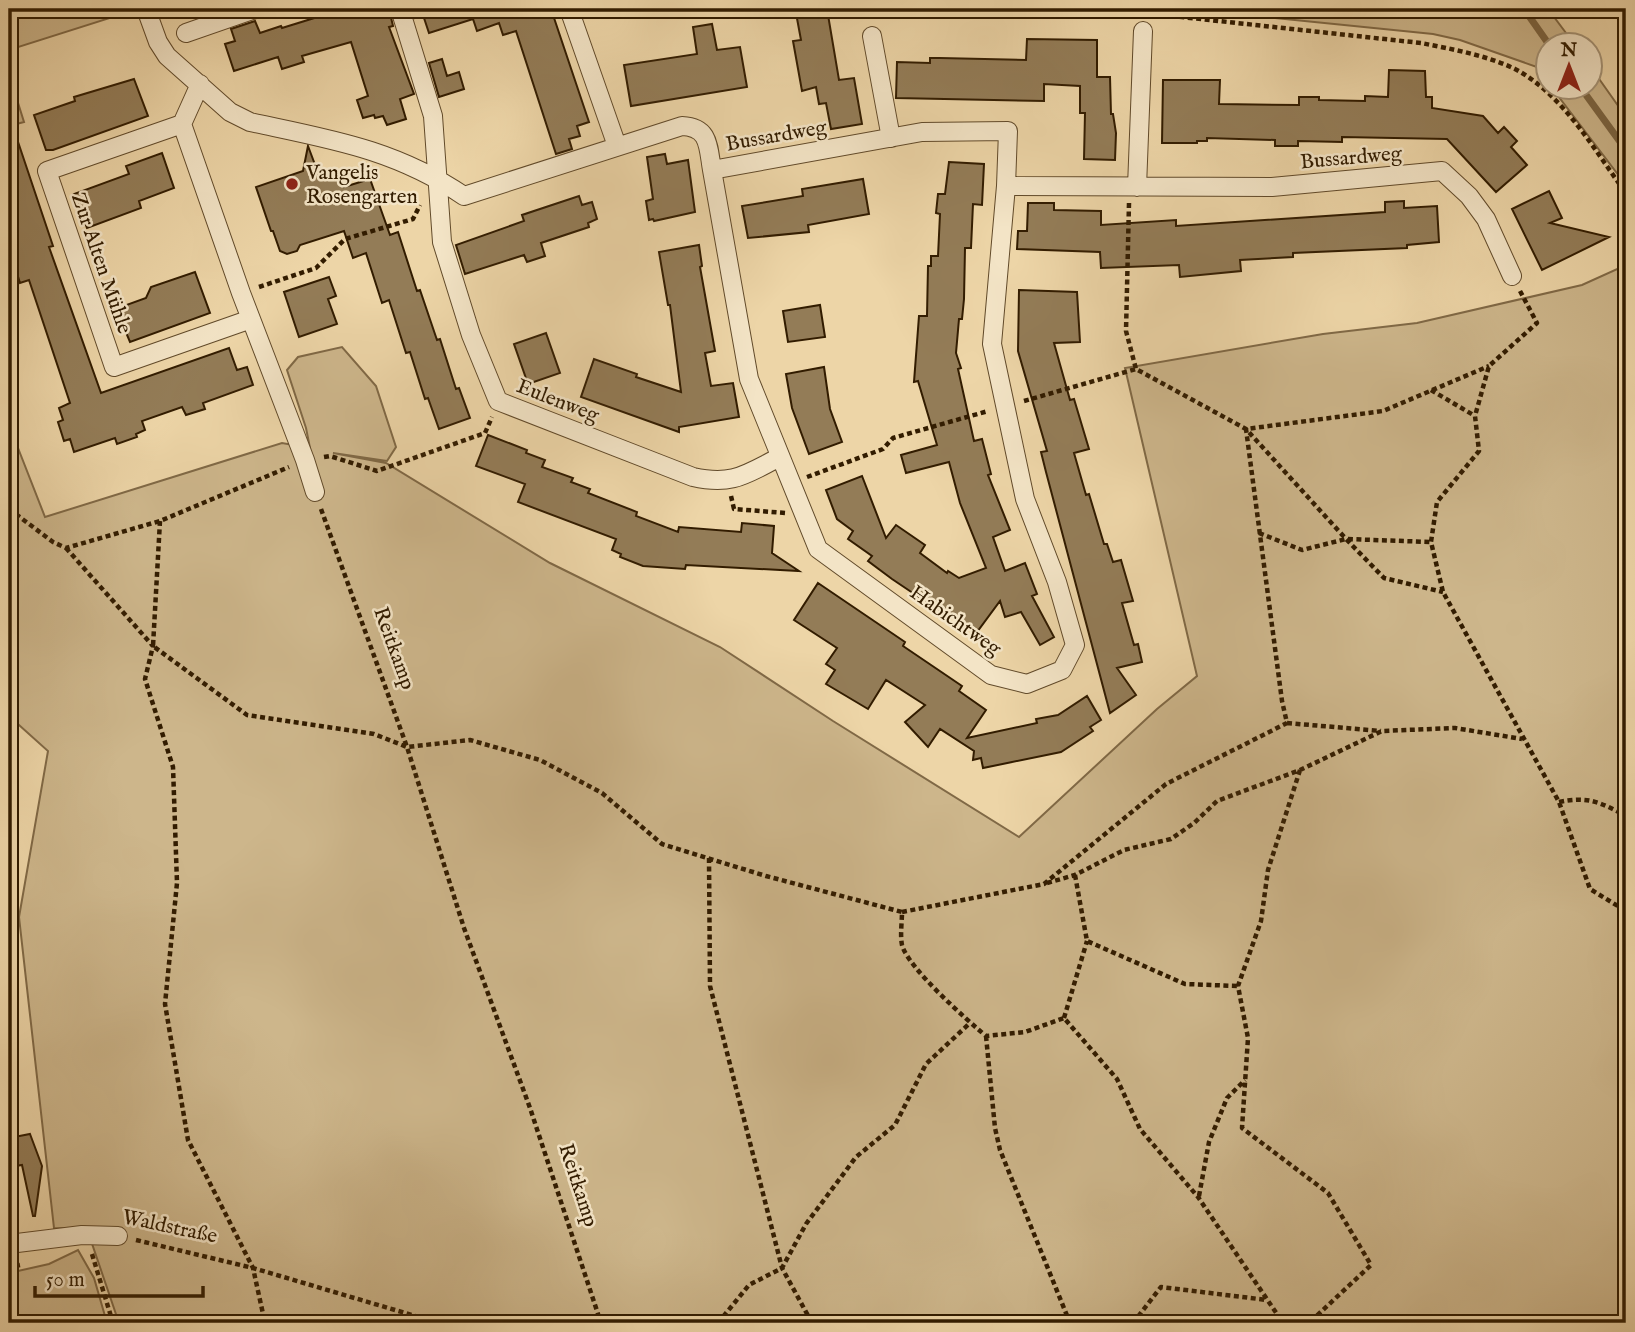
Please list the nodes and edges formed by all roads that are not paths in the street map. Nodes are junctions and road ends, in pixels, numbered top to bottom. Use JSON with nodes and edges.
{"nodes":[{"id":1,"x":146,"y":9,"type":"edge"},
{"id":2,"x":255,"y":9,"type":"edge"},
{"id":3,"x":400,"y":9,"type":"edge"},
{"id":4,"x":569,"y":9,"type":"edge"},
{"id":5,"x":1143,"y":31,"type":"dead end"},
{"id":6,"x":186,"y":33,"type":"dead end"},
{"id":7,"x":872,"y":36,"type":"dead end"},
{"id":8,"x":201,"y":84,"type":"junction"},
{"id":9,"x":182,"y":124,"type":"junction"},
{"id":10,"x":891,"y":138,"type":"junction"},
{"id":11,"x":617,"y":146,"type":"junction"},
{"id":12,"x":712,"y":170,"type":"junction"},
{"id":13,"x":436,"y":177,"type":"junction"},
{"id":14,"x":1006,"y":186,"type":"junction"},
{"id":15,"x":1137,"y":187,"type":"junction"},
{"id":16,"x":1512,"y":276,"type":"road end"},
{"id":17,"x":251,"y":319,"type":"junction"},
{"id":18,"x":780,"y":457,"type":"junction"},
{"id":19,"x":315,"y":492,"type":"road end"},
{"id":20,"x":118,"y":1236,"type":"road end"},
{"id":21,"x":9,"y":1244,"type":"edge"}],
"edges":[{"from":1,"to":8,"type":"street"},
{"from":2,"to":6,"type":"street"},
{"from":3,"to":13,"type":"street"},
{"from":4,"to":11,"type":"street"},
{"from":5,"to":15,"type":"street"},
{"from":7,"to":10,"type":"street"},
{"from":8,"to":9,"type":"street"},
{"from":8,"to":13,"type":"street","name":"Bussardweg"},
{"from":9,"to":17,"type":"street"},
{"from":9,"to":17,"type":"street","name":"Zur Alten Mühle"},
{"from":10,"to":12,"type":"street","name":"Bussardweg"},
{"from":10,"to":14,"type":"street","name":"Bussardweg"},
{"from":11,"to":12,"type":"street","name":"Bussardweg"},
{"from":11,"to":13,"type":"street","name":"Bussardweg"},
{"from":12,"to":18,"type":"street","name":"Habichtweg"},
{"from":13,"to":18,"type":"street","name":"Eulenweg"},
{"from":14,"to":15,"type":"street","name":"Bussardweg"},
{"from":14,"to":18,"type":"street","name":"Habichtweg"},
{"from":15,"to":16,"type":"street","name":"Bussardweg"},
{"from":17,"to":19,"type":"street"},
{"from":20,"to":21,"type":"street","name":"Waldstraße"}]}
